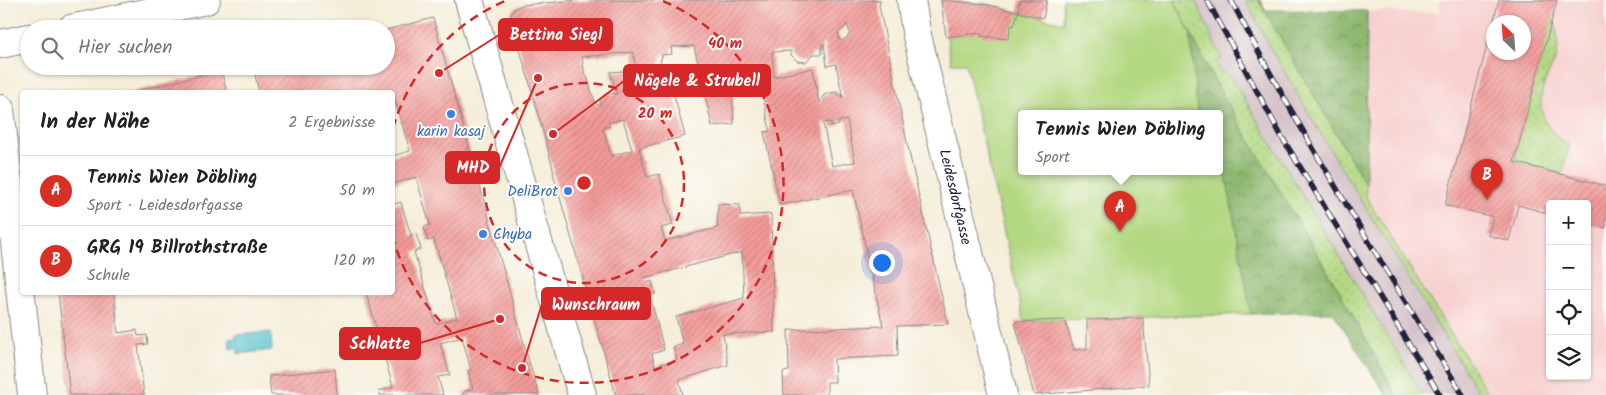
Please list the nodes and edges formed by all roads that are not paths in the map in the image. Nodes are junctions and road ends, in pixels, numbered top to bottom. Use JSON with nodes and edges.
{"nodes":[{"id":1,"x":206,"y":0,"type":"edge"},
{"id":2,"x":469,"y":0,"type":"edge"},
{"id":3,"x":911,"y":0,"type":"edge"},
{"id":4,"x":113,"y":20,"type":"edge"},
{"id":5,"x":20,"y":40,"type":"edge"},
{"id":6,"x":0,"y":44,"type":"edge"},
{"id":7,"x":0,"y":109,"type":"edge"},
{"id":8,"x":20,"y":288,"type":"edge"},
{"id":9,"x":21,"y":295,"type":"edge"},
{"id":10,"x":32,"y":395,"type":"edge"},
{"id":11,"x":582,"y":395,"type":"edge"},
{"id":12,"x":1003,"y":395,"type":"edge"}],
"edges":[{"from":1,"to":4,"type":"street"},
{"from":2,"to":11,"type":"street"},
{"from":3,"to":12,"type":"street","name":"Leidesdorfgasse"},
{"from":5,"to":6,"type":"street"},
{"from":7,"to":8,"type":"street"},
{"from":9,"to":10,"type":"street"}]}
